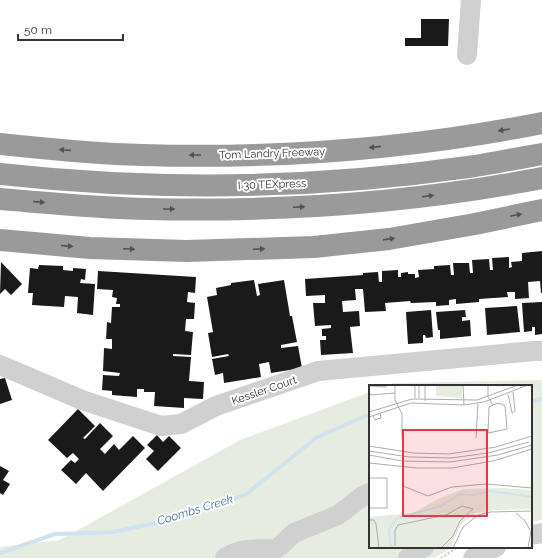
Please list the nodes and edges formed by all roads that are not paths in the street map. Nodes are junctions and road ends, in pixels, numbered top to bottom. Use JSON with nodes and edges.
{"nodes":[{"id":1,"x":471,"y":0,"type":"edge"},
{"id":2,"x":467,"y":55,"type":"dead end"},
{"id":3,"x":542,"y":123,"type":"edge"},
{"id":4,"x":0,"y":144,"type":"edge"},
{"id":5,"x":542,"y":154,"type":"edge"},
{"id":6,"x":0,"y":174,"type":"edge"},
{"id":7,"x":542,"y":178,"type":"edge"},
{"id":8,"x":0,"y":199,"type":"edge"},
{"id":9,"x":542,"y":210,"type":"edge"},
{"id":10,"x":0,"y":240,"type":"edge"},
{"id":11,"x":542,"y":351,"type":"edge"},
{"id":12,"x":0,"y":365,"type":"edge"},
{"id":13,"x":369,"y":493,"type":"edge"},
{"id":14,"x":542,"y":533,"type":"edge"},
{"id":15,"x":532,"y":535,"type":"edge"},
{"id":16,"x":423,"y":548,"type":"edge"},
{"id":17,"x":494,"y":548,"type":"edge"},
{"id":18,"x":225,"y":558,"type":"edge"},
{"id":19,"x":408,"y":558,"type":"edge"},
{"id":20,"x":473,"y":558,"type":"edge"}],
"edges":[{"from":1,"to":2,"type":"street"},
{"from":3,"to":4,"type":"highway","name":"Tom Landry Freeway","one_way":true},
{"from":5,"to":6,"type":"highway","name":"I 30 TEXpress"},
{"from":8,"to":7,"type":"highway","one_way":true},
{"from":10,"to":9,"type":"highway","one_way":true},
{"from":11,"to":12,"type":"street","name":"Kessler Court"},
{"from":13,"to":18,"type":"street"},
{"from":14,"to":15,"type":"street"},
{"from":16,"to":19,"type":"street"},
{"from":17,"to":20,"type":"street"}]}
